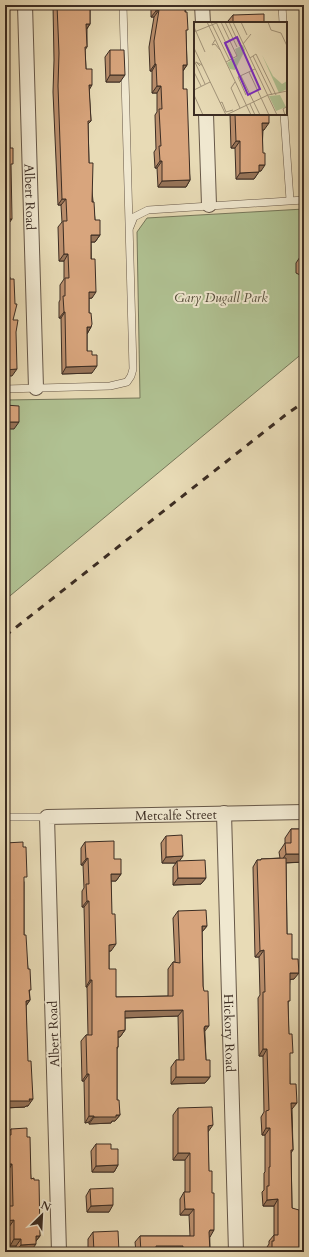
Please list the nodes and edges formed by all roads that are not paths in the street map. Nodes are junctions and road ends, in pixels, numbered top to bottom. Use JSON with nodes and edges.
{"nodes":[{"id":1,"x":25,"y":5,"type":"edge"},
{"id":2,"x":123,"y":5,"type":"edge"},
{"id":3,"x":202,"y":5,"type":"edge"},
{"id":4,"x":282,"y":5,"type":"edge"},
{"id":5,"x":203,"y":22,"type":"edge"},
{"id":6,"x":282,"y":22,"type":"edge"},
{"id":7,"x":206,"y":115,"type":"edge"},
{"id":8,"x":284,"y":115,"type":"edge"},
{"id":9,"x":290,"y":200,"type":"junction"},
{"id":10,"x":304,"y":200,"type":"edge"},
{"id":11,"x":209,"y":205,"type":"junction"},
{"id":12,"x":129,"y":229,"type":"junction"},
{"id":13,"x":36,"y":388,"type":"junction"},
{"id":14,"x":5,"y":389,"type":"edge"},
{"id":15,"x":304,"y":812,"type":"edge"},
{"id":16,"x":224,"y":813,"type":"junction"},
{"id":17,"x":47,"y":817,"type":"junction"},
{"id":18,"x":5,"y":818,"type":"edge"},
{"id":19,"x":59,"y":1252,"type":"edge"},
{"id":20,"x":236,"y":1252,"type":"edge"}],
"edges":[{"from":1,"to":13,"type":"street","name":"Albert Road"},
{"from":2,"to":12,"type":"lane"},
{"from":3,"to":5,"type":"street"},
{"from":4,"to":6,"type":"lane"},
{"from":7,"to":11,"type":"street"},
{"from":8,"to":9,"type":"lane"},
{"from":9,"to":10,"type":"lane"},
{"from":9,"to":11,"type":"lane"},
{"from":11,"to":12,"type":"lane"},
{"from":12,"to":13,"type":"lane"},
{"from":13,"to":14,"type":"lane"},
{"from":15,"to":16,"type":"street","name":"Metcalfe Street"},
{"from":16,"to":17,"type":"street","name":"Metcalfe Street"},
{"from":16,"to":20,"type":"street","name":"Hickory Road"},
{"from":17,"to":18,"type":"lane"},
{"from":17,"to":19,"type":"street","name":"Albert Road"}]}
